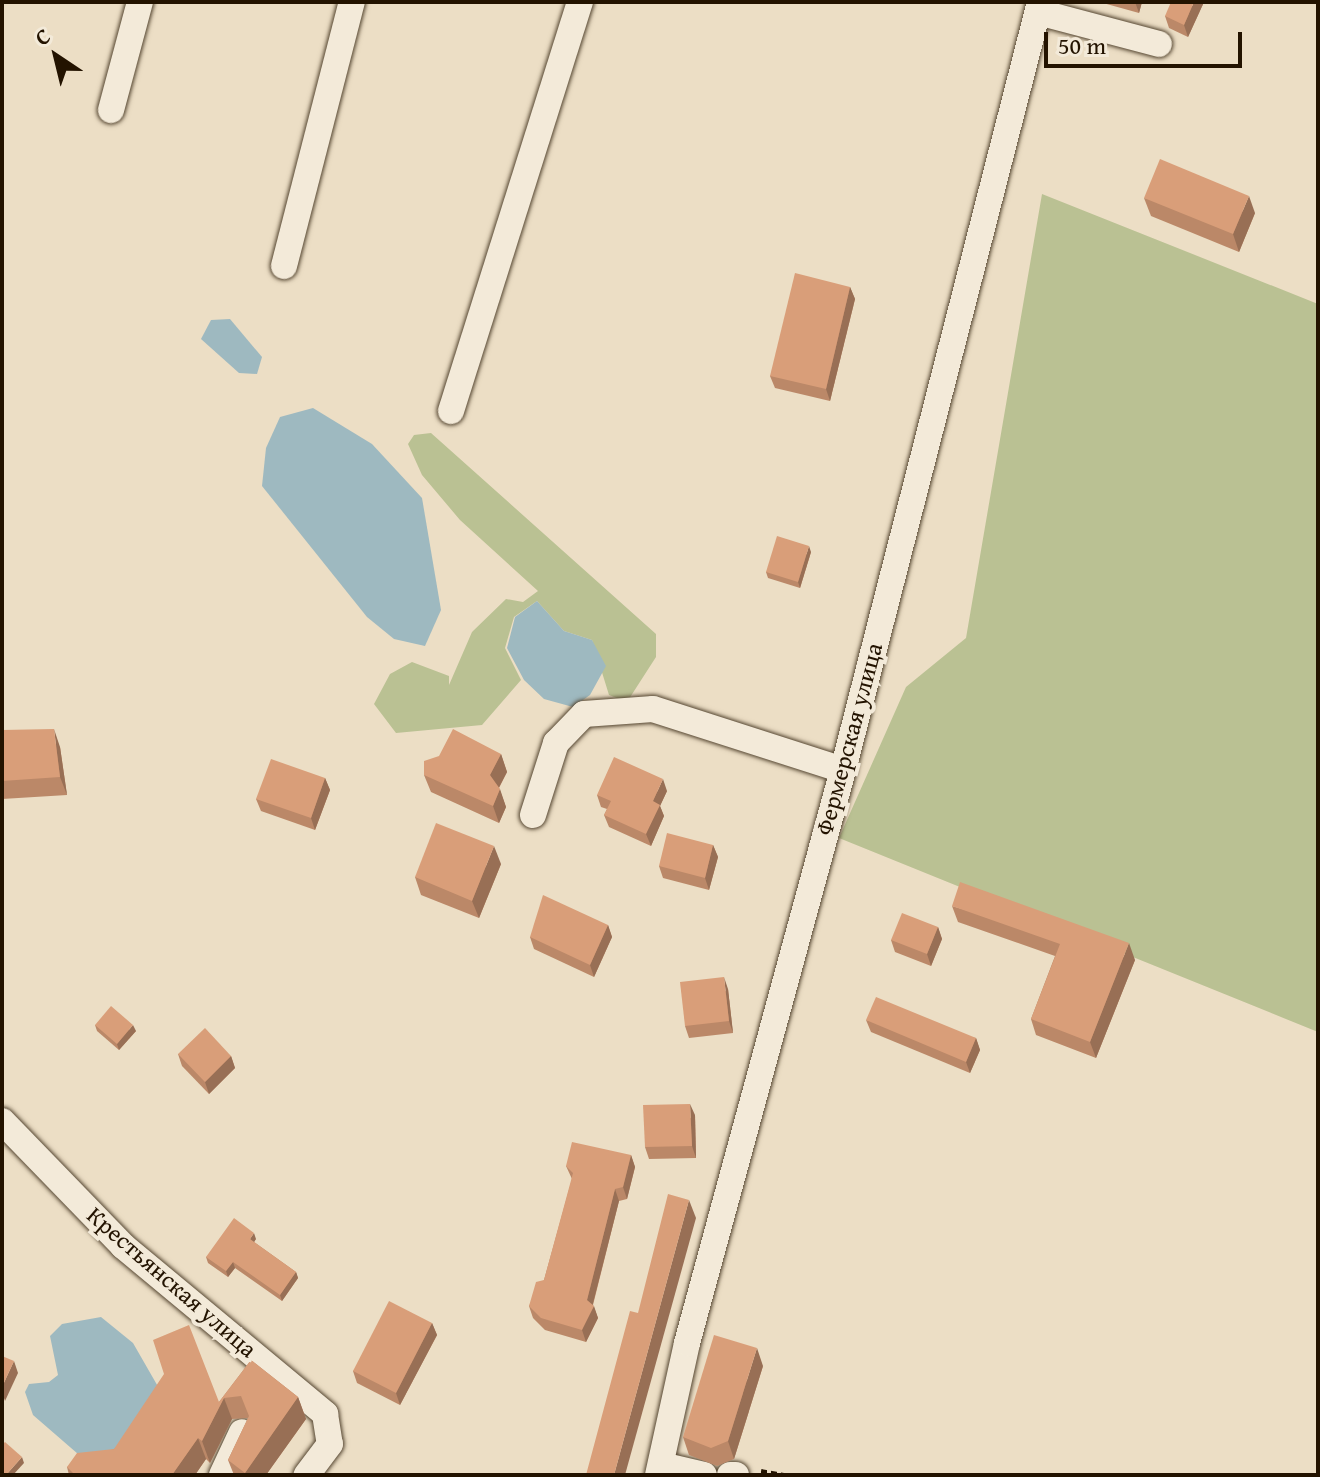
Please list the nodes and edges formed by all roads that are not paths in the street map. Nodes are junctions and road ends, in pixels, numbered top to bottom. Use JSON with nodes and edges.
{"nodes":[{"id":1,"x":140,"y":2,"type":"edge"},
{"id":2,"x":352,"y":2,"type":"edge"},
{"id":3,"x":580,"y":2,"type":"edge"},
{"id":4,"x":1039,"y":7,"type":"edge"},
{"id":5,"x":1159,"y":44,"type":"dead end"},
{"id":6,"x":111,"y":110,"type":"dead end"},
{"id":7,"x":284,"y":266,"type":"dead end"},
{"id":8,"x":451,"y":411,"type":"dead end"},
{"id":9,"x":843,"y":770,"type":"junction"},
{"id":10,"x":533,"y":815,"type":"dead end"},
{"id":11,"x":2,"y":1121,"type":"edge"},
{"id":12,"x":242,"y":1432,"type":"edge"},
{"id":13,"x":659,"y":1470,"type":"edge"},
{"id":14,"x":222,"y":1475,"type":"edge"},
{"id":15,"x":307,"y":1475,"type":"edge"},
{"id":16,"x":704,"y":1475,"type":"edge"}],
"edges":[{"from":1,"to":6,"type":"street"},
{"from":2,"to":7,"type":"street"},
{"from":3,"to":8,"type":"street"},
{"from":4,"to":5,"type":"street"},
{"from":4,"to":9,"type":"street","name":"Фермерская улица"},
{"from":9,"to":10,"type":"street"},
{"from":9,"to":13,"type":"street","name":"Фермерская улица"},
{"from":11,"to":15,"type":"street","name":"Крестьянская улица"},
{"from":12,"to":14,"type":"street"},
{"from":13,"to":16,"type":"street"}]}
